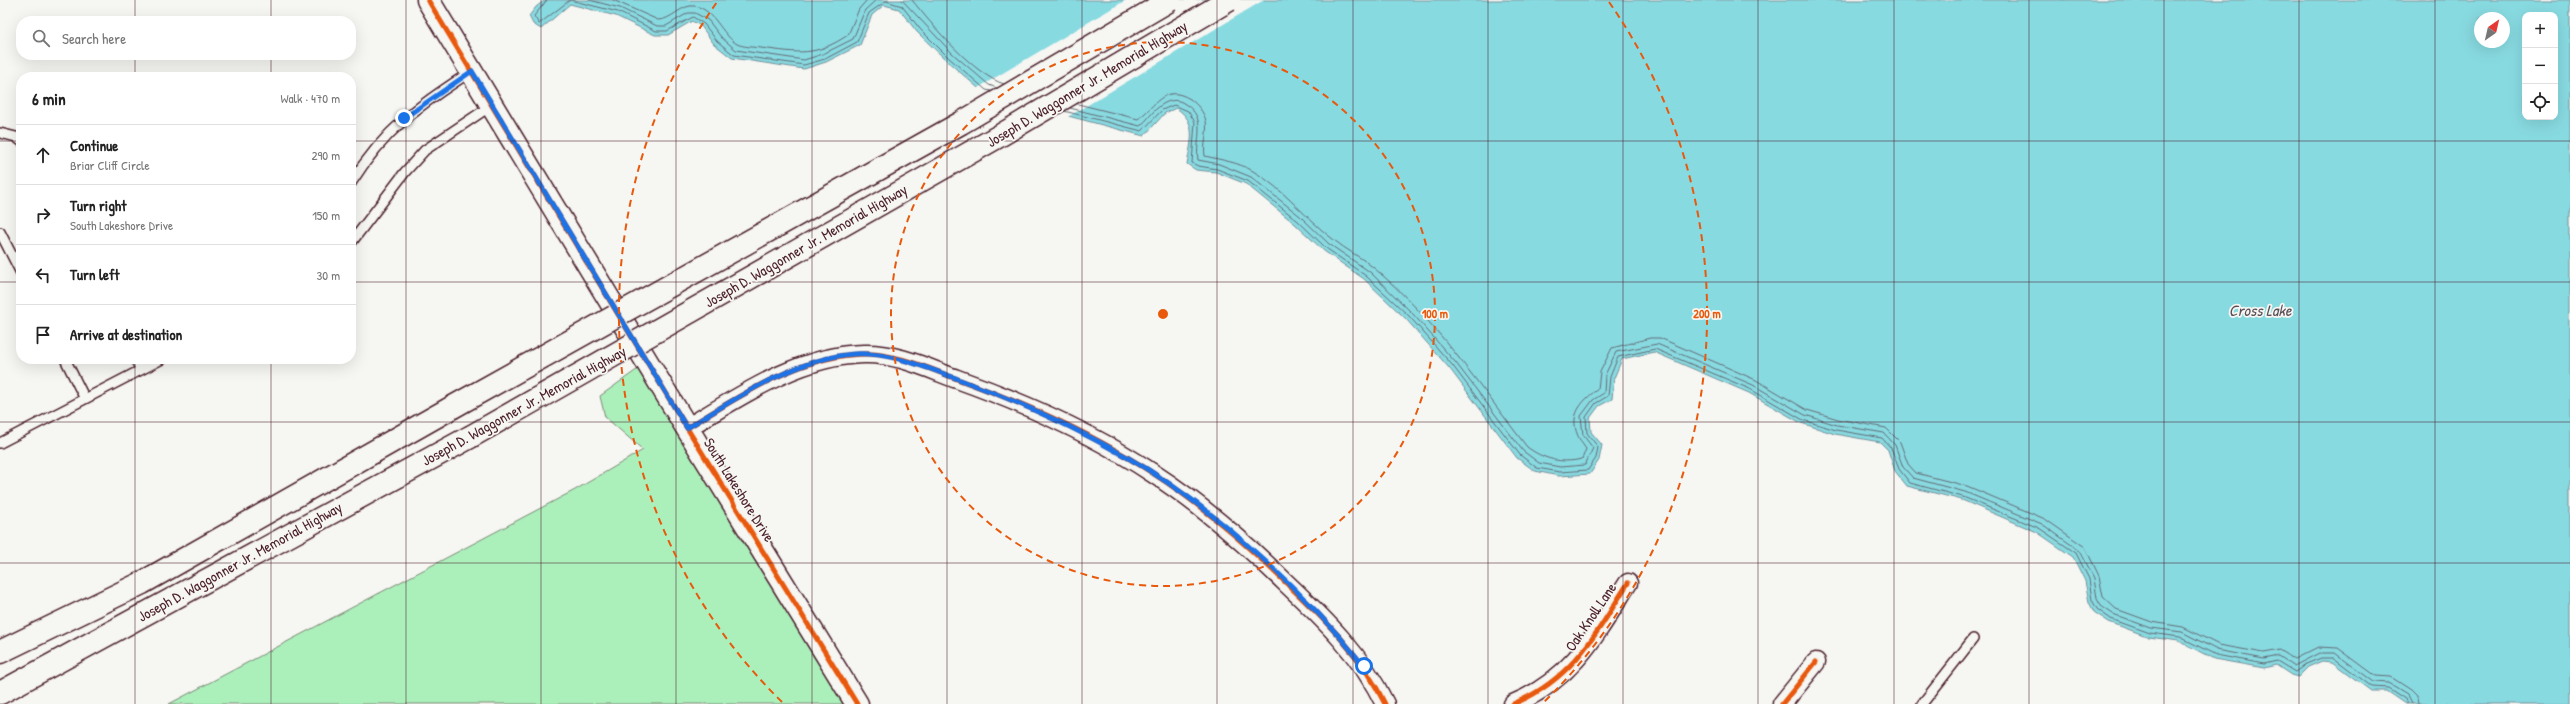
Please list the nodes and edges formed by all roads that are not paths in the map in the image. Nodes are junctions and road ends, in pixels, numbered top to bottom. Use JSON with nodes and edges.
{"nodes":[{"id":1,"x":428,"y":0,"type":"edge"},
{"id":2,"x":1170,"y":0,"type":"edge"},
{"id":3,"x":1229,"y":0,"type":"edge"},
{"id":4,"x":472,"y":71,"type":"junction"},
{"id":5,"x":492,"y":105,"type":"junction"},
{"id":6,"x":0,"y":133,"type":"edge"},
{"id":7,"x":16,"y":137,"type":"edge"},
{"id":8,"x":356,"y":176,"type":"edge"},
{"id":9,"x":0,"y":232,"type":"edge"},
{"id":10,"x":356,"y":236,"type":"edge"},
{"id":11,"x":16,"y":263,"type":"edge"},
{"id":12,"x":68,"y":364,"type":"edge"},
{"id":13,"x":137,"y":364,"type":"edge"},
{"id":14,"x":152,"y":364,"type":"edge"},
{"id":15,"x":140,"y":370,"type":"junction"},
{"id":16,"x":85,"y":399,"type":"junction"},
{"id":17,"x":687,"y":428,"type":"junction"},
{"id":18,"x":0,"y":443,"type":"edge"},
{"id":19,"x":1628,"y":583,"type":"dead end"},
{"id":20,"x":1973,"y":639,"type":"dead end"},
{"id":21,"x":0,"y":652,"type":"edge"},
{"id":22,"x":1816,"y":662,"type":"dead end"},
{"id":23,"x":0,"y":693,"type":"edge"},
{"id":24,"x":857,"y":704,"type":"edge"},
{"id":25,"x":1384,"y":704,"type":"edge"},
{"id":26,"x":1513,"y":704,"type":"edge"},
{"id":27,"x":1782,"y":704,"type":"edge"},
{"id":28,"x":1922,"y":704,"type":"edge"}],
"edges":[{"from":1,"to":4,"type":"main road","name":"South Lakeshore Drive"},
{"from":2,"to":21,"type":"main road","name":"Joseph D. Waggonner Jr. Memorial Highway","bridge":true},
{"from":3,"to":23,"type":"main road","name":"Joseph D. Waggonner Jr. Memorial Highway","bridge":true},
{"from":4,"to":5,"type":"main road","name":"South Lakeshore Drive"},
{"from":4,"to":8,"type":"lane"},
{"from":5,"to":10,"type":"lane"},
{"from":5,"to":17,"type":"main road","name":"South Lakeshore Drive"},
{"from":6,"to":7,"type":"lane"},
{"from":9,"to":11,"type":"lane"},
{"from":12,"to":16,"type":"lane"},
{"from":13,"to":15,"type":"lane"},
{"from":14,"to":15,"type":"lane"},
{"from":15,"to":16,"type":"lane"},
{"from":16,"to":18,"type":"lane"},
{"from":17,"to":24,"type":"main road","name":"South Lakeshore Drive"},
{"from":17,"to":25,"type":"street"},
{"from":19,"to":26,"type":"street","name":"Oak Knoll Lane"},
{"from":20,"to":28,"type":"lane"},
{"from":22,"to":27,"type":"street"}]}
